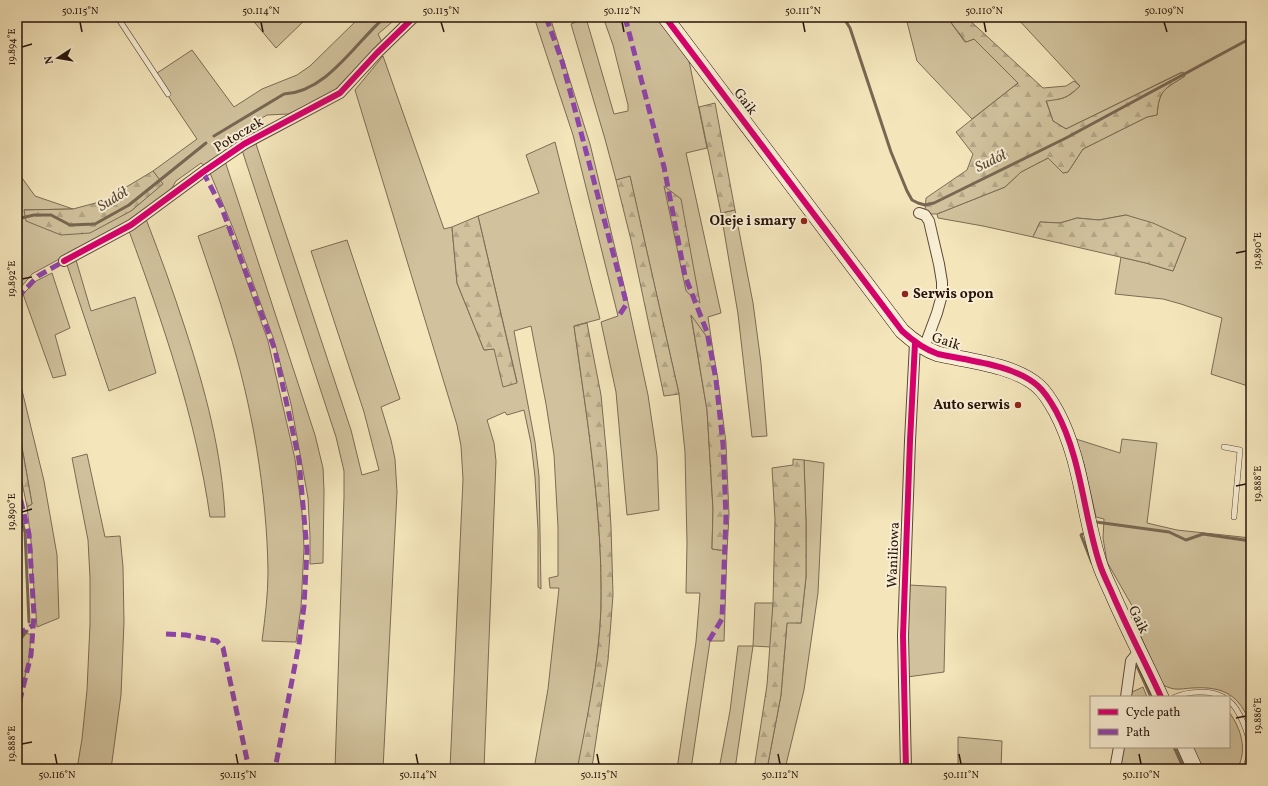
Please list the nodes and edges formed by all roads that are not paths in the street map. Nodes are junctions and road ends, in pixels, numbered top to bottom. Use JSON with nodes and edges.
{"nodes":[{"id":1,"x":414,"y":17,"type":"edge"},
{"id":2,"x":665,"y":17,"type":"edge"},
{"id":3,"x":118,"y":18,"type":"dead end"},
{"id":4,"x":168,"y":94,"type":"dead end"},
{"id":5,"x":919,"y":213,"type":"dead end"},
{"id":6,"x":64,"y":260,"type":"dead end"},
{"id":7,"x":920,"y":345,"type":"junction"},
{"id":8,"x":1224,"y":447,"type":"dead end"},
{"id":9,"x":1234,"y":517,"type":"dead end"},
{"id":10,"x":1140,"y":650,"type":"junction"},
{"id":11,"x":1126,"y":696,"type":"edge"},
{"id":12,"x":1162,"y":696,"type":"edge"},
{"id":13,"x":1178,"y":696,"type":"edge"},
{"id":14,"x":1219,"y":696,"type":"edge"},
{"id":15,"x":1230,"y":701,"type":"edge"},
{"id":16,"x":1119,"y":748,"type":"edge"},
{"id":17,"x":1185,"y":748,"type":"edge"},
{"id":18,"x":906,"y":769,"type":"edge"},
{"id":19,"x":1115,"y":769,"type":"edge"},
{"id":20,"x":1195,"y":769,"type":"edge"},
{"id":21,"x":1245,"y":769,"type":"edge"}],
"edges":[{"from":1,"to":6,"type":"street","name":"Potoczek"},
{"from":2,"to":7,"type":"street","name":"Gaik"},
{"from":3,"to":4,"type":"lane"},
{"from":5,"to":7,"type":"street","name":"Gaik"},
{"from":7,"to":10,"type":"street","name":"Gaik"},
{"from":7,"to":18,"type":"street","name":"Waniliowa"},
{"from":8,"to":9,"type":"lane"},
{"from":10,"to":11,"type":"street"},
{"from":10,"to":12,"type":"street","name":"Gaik"},
{"from":13,"to":14,"type":"lane"},
{"from":15,"to":21,"type":"lane"},
{"from":16,"to":19,"type":"street"},
{"from":17,"to":20,"type":"street"}]}
